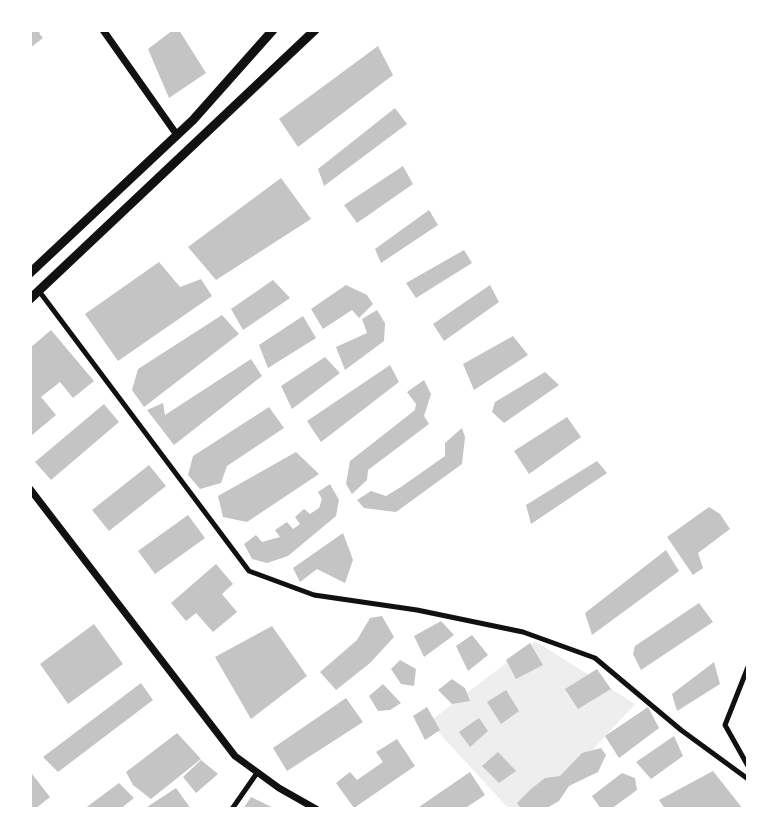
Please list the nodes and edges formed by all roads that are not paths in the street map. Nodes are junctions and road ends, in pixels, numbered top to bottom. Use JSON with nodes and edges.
{"nodes":[{"id":1,"x":103,"y":30,"type":"edge"},
{"id":2,"x":273,"y":30,"type":"edge"},
{"id":3,"x":315,"y":30,"type":"edge"},
{"id":4,"x":177,"y":135,"type":"junction"},
{"id":5,"x":30,"y":273,"type":"edge"},
{"id":6,"x":39,"y":291,"type":"junction"},
{"id":7,"x":30,"y":299,"type":"edge"},
{"id":8,"x":30,"y":489,"type":"edge"},
{"id":9,"x":748,"y":667,"type":"edge"},
{"id":10,"x":748,"y":766,"type":"edge"},
{"id":11,"x":257,"y":772,"type":"junction"},
{"id":12,"x":748,"y":779,"type":"edge"},
{"id":13,"x":232,"y":809,"type":"edge"},
{"id":14,"x":316,"y":809,"type":"edge"}],
"edges":[{"from":1,"to":4,"type":"street"},
{"from":2,"to":4,"type":"main road"},
{"from":3,"to":6,"type":"main road"},
{"from":4,"to":5,"type":"main road"},
{"from":6,"to":7,"type":"main road"},
{"from":6,"to":12,"type":"street"},
{"from":8,"to":11,"type":"street"},
{"from":9,"to":10,"type":"street"},
{"from":11,"to":13,"type":"street"},
{"from":11,"to":14,"type":"street"}]}
